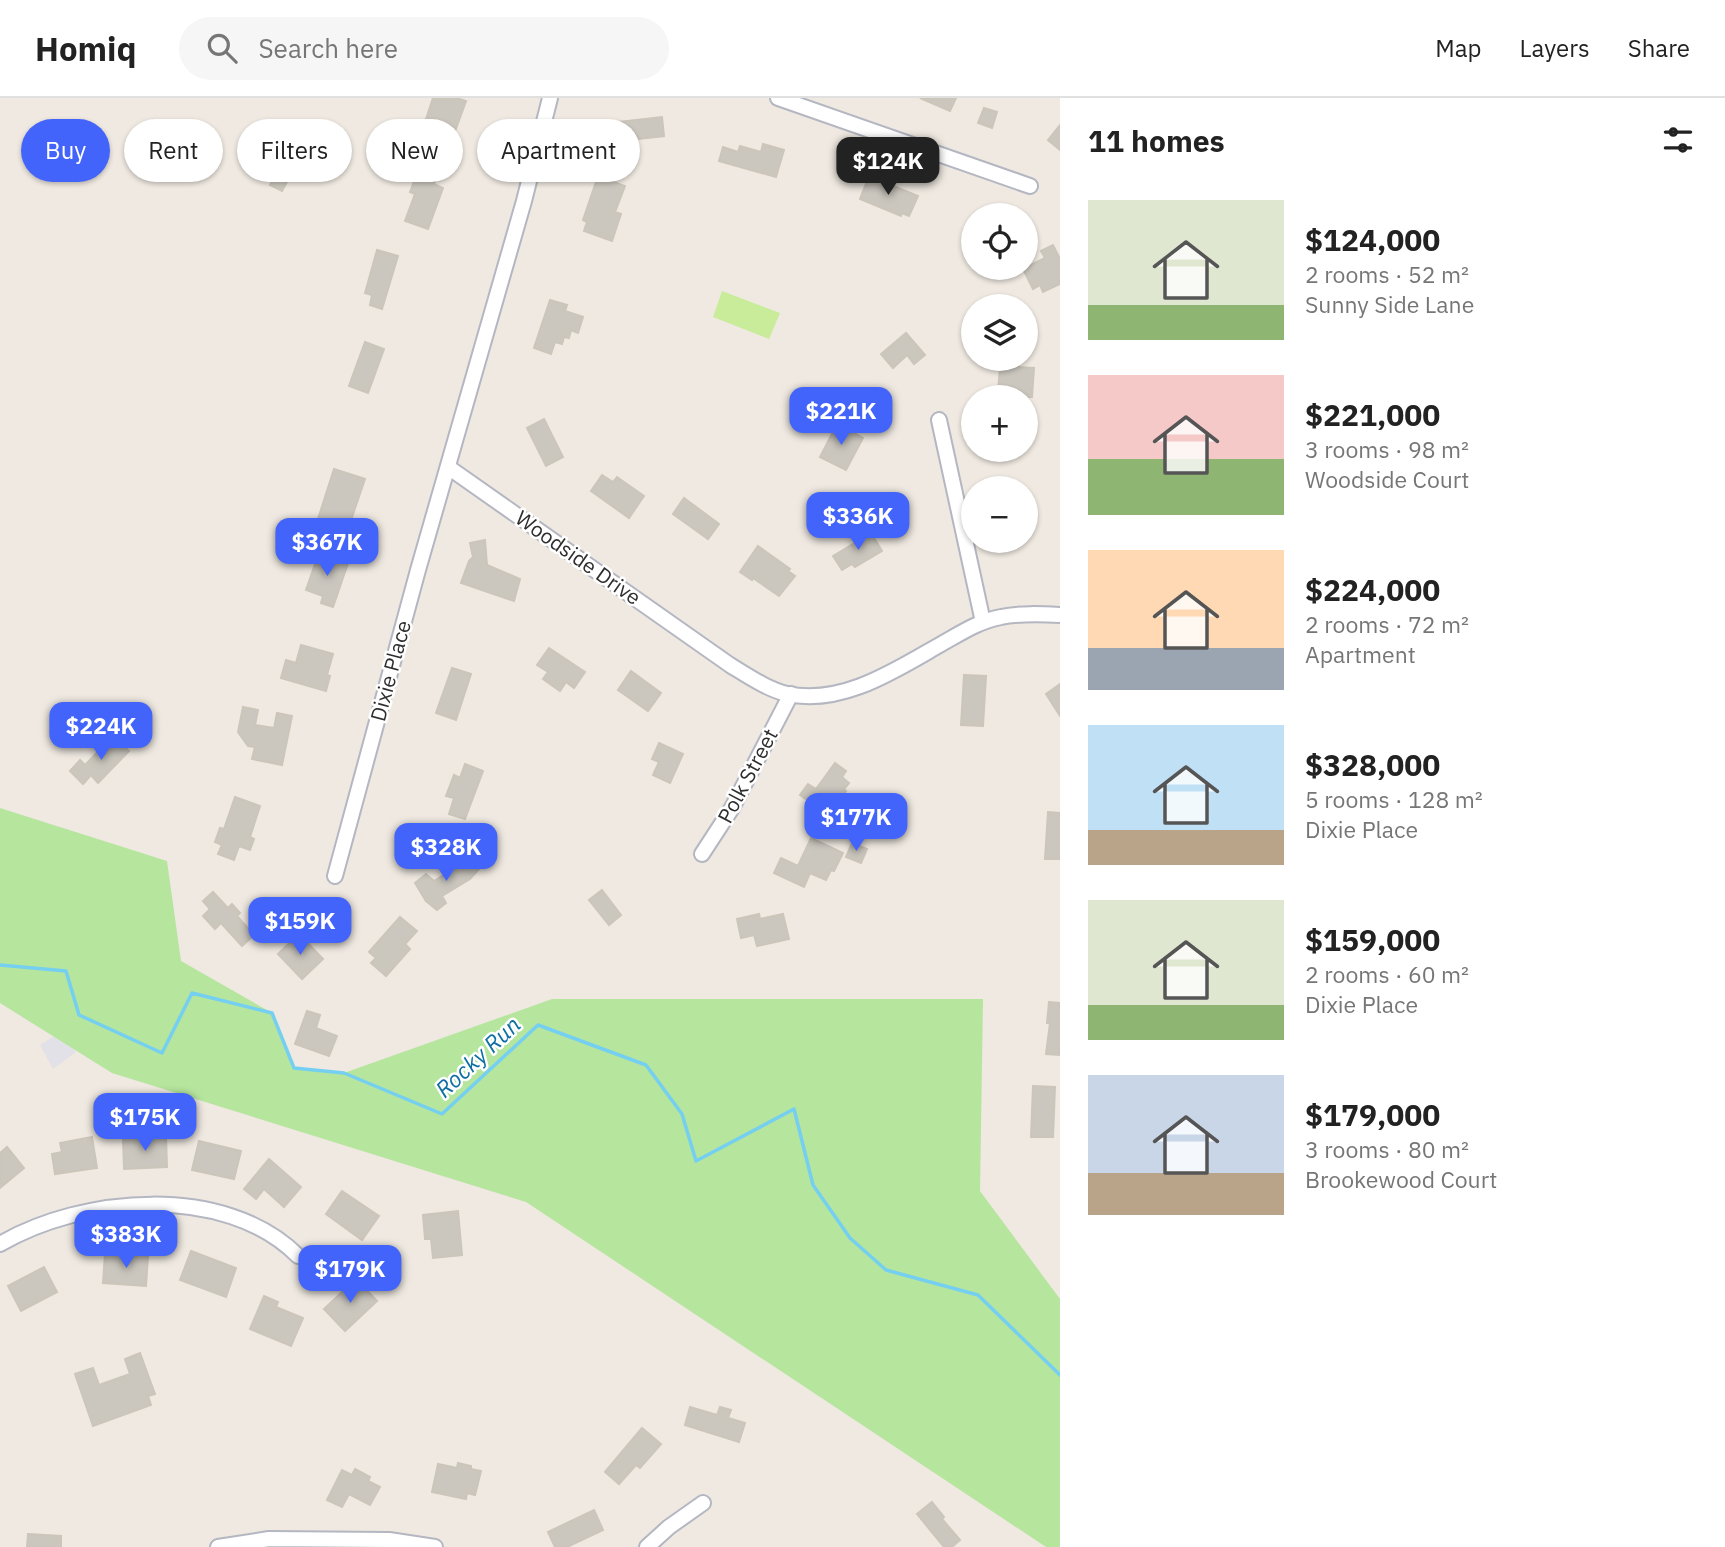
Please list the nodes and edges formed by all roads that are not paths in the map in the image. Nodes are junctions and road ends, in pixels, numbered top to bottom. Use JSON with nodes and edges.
{"nodes":[{"id":1,"x":550,"y":98,"type":"edge"},
{"id":2,"x":778,"y":98,"type":"edge"},
{"id":3,"x":1030,"y":186,"type":"dead end"},
{"id":4,"x":939,"y":420,"type":"dead end"},
{"id":5,"x":448,"y":467,"type":"junction"},
{"id":6,"x":1060,"y":615,"type":"edge"},
{"id":7,"x":983,"y":622,"type":"junction"},
{"id":8,"x":791,"y":694,"type":"junction"},
{"id":9,"x":702,"y":854,"type":"dead end"},
{"id":10,"x":335,"y":876,"type":"dead end"},
{"id":11,"x":0,"y":1244,"type":"edge"},
{"id":12,"x":298,"y":1256,"type":"dead end"},
{"id":13,"x":703,"y":1503,"type":"dead end"},
{"id":14,"x":218,"y":1547,"type":"edge"},
{"id":15,"x":435,"y":1547,"type":"edge"},
{"id":16,"x":648,"y":1547,"type":"edge"}],
"edges":[{"from":1,"to":5,"type":"street"},
{"from":2,"to":3,"type":"street"},
{"from":4,"to":7,"type":"street"},
{"from":5,"to":8,"type":"street","name":"Woodside Drive"},
{"from":5,"to":10,"type":"street","name":"Dixie Place"},
{"from":6,"to":7,"type":"street","name":"Woodside Drive"},
{"from":7,"to":8,"type":"street","name":"Woodside Drive"},
{"from":8,"to":9,"type":"street","name":"Polk Street"},
{"from":11,"to":12,"type":"street"},
{"from":13,"to":16,"type":"street"},
{"from":14,"to":15,"type":"street"}]}
